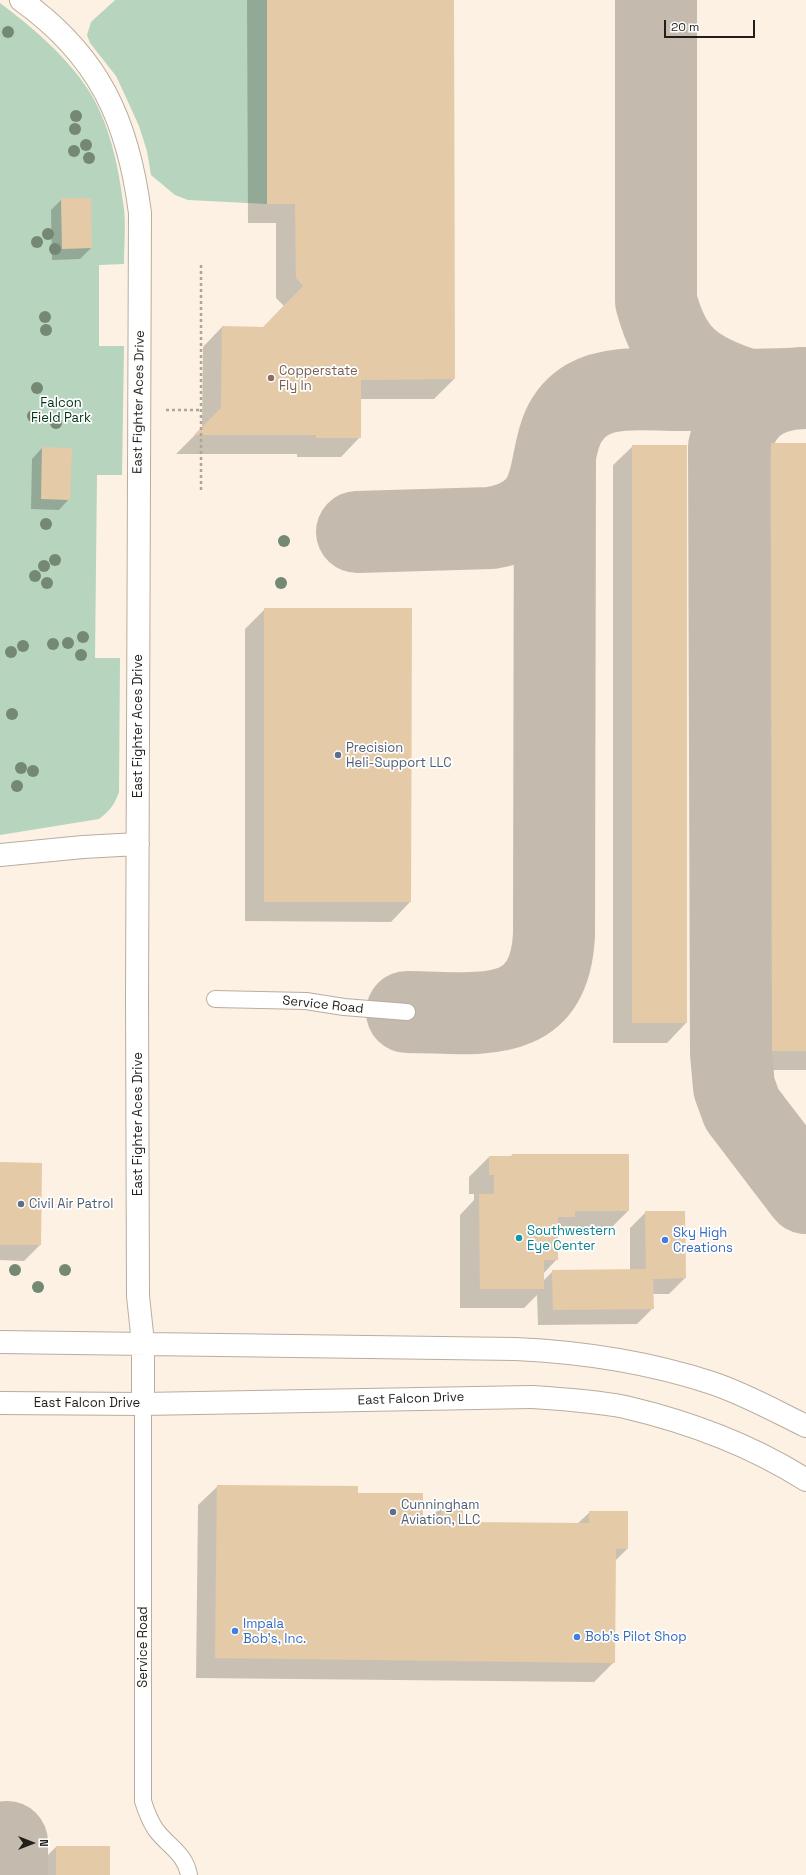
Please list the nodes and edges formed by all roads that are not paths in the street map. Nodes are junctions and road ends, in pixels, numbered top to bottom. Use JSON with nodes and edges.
{"nodes":[{"id":1,"x":21,"y":0,"type":"edge"},
{"id":2,"x":138,"y":844,"type":"junction"},
{"id":3,"x":0,"y":855,"type":"edge"},
{"id":4,"x":215,"y":999,"type":"dead end"},
{"id":5,"x":407,"y":1012,"type":"dead end"},
{"id":6,"x":0,"y":1342,"type":"edge"},
{"id":7,"x":143,"y":1343,"type":"junction"},
{"id":8,"x":0,"y":1402,"type":"edge"},
{"id":9,"x":143,"y":1404,"type":"junction"},
{"id":10,"x":806,"y":1426,"type":"edge"},
{"id":11,"x":806,"y":1480,"type":"edge"},
{"id":12,"x":188,"y":1875,"type":"edge"}],
"edges":[{"from":1,"to":2,"type":"street","name":"East Fighter Aces Drive"},
{"from":2,"to":3,"type":"street"},
{"from":2,"to":7,"type":"street","name":"East Fighter Aces Drive"},
{"from":4,"to":5,"type":"lane","name":"Service Road"},
{"from":6,"to":7,"type":"street"},
{"from":7,"to":9,"type":"street","name":"East Fighter Aces Drive"},
{"from":7,"to":10,"type":"street"},
{"from":8,"to":9,"type":"street","name":"East Falcon Drive"},
{"from":9,"to":11,"type":"street","name":"East Falcon Drive"},
{"from":9,"to":12,"type":"lane","name":"Service Road"}]}
